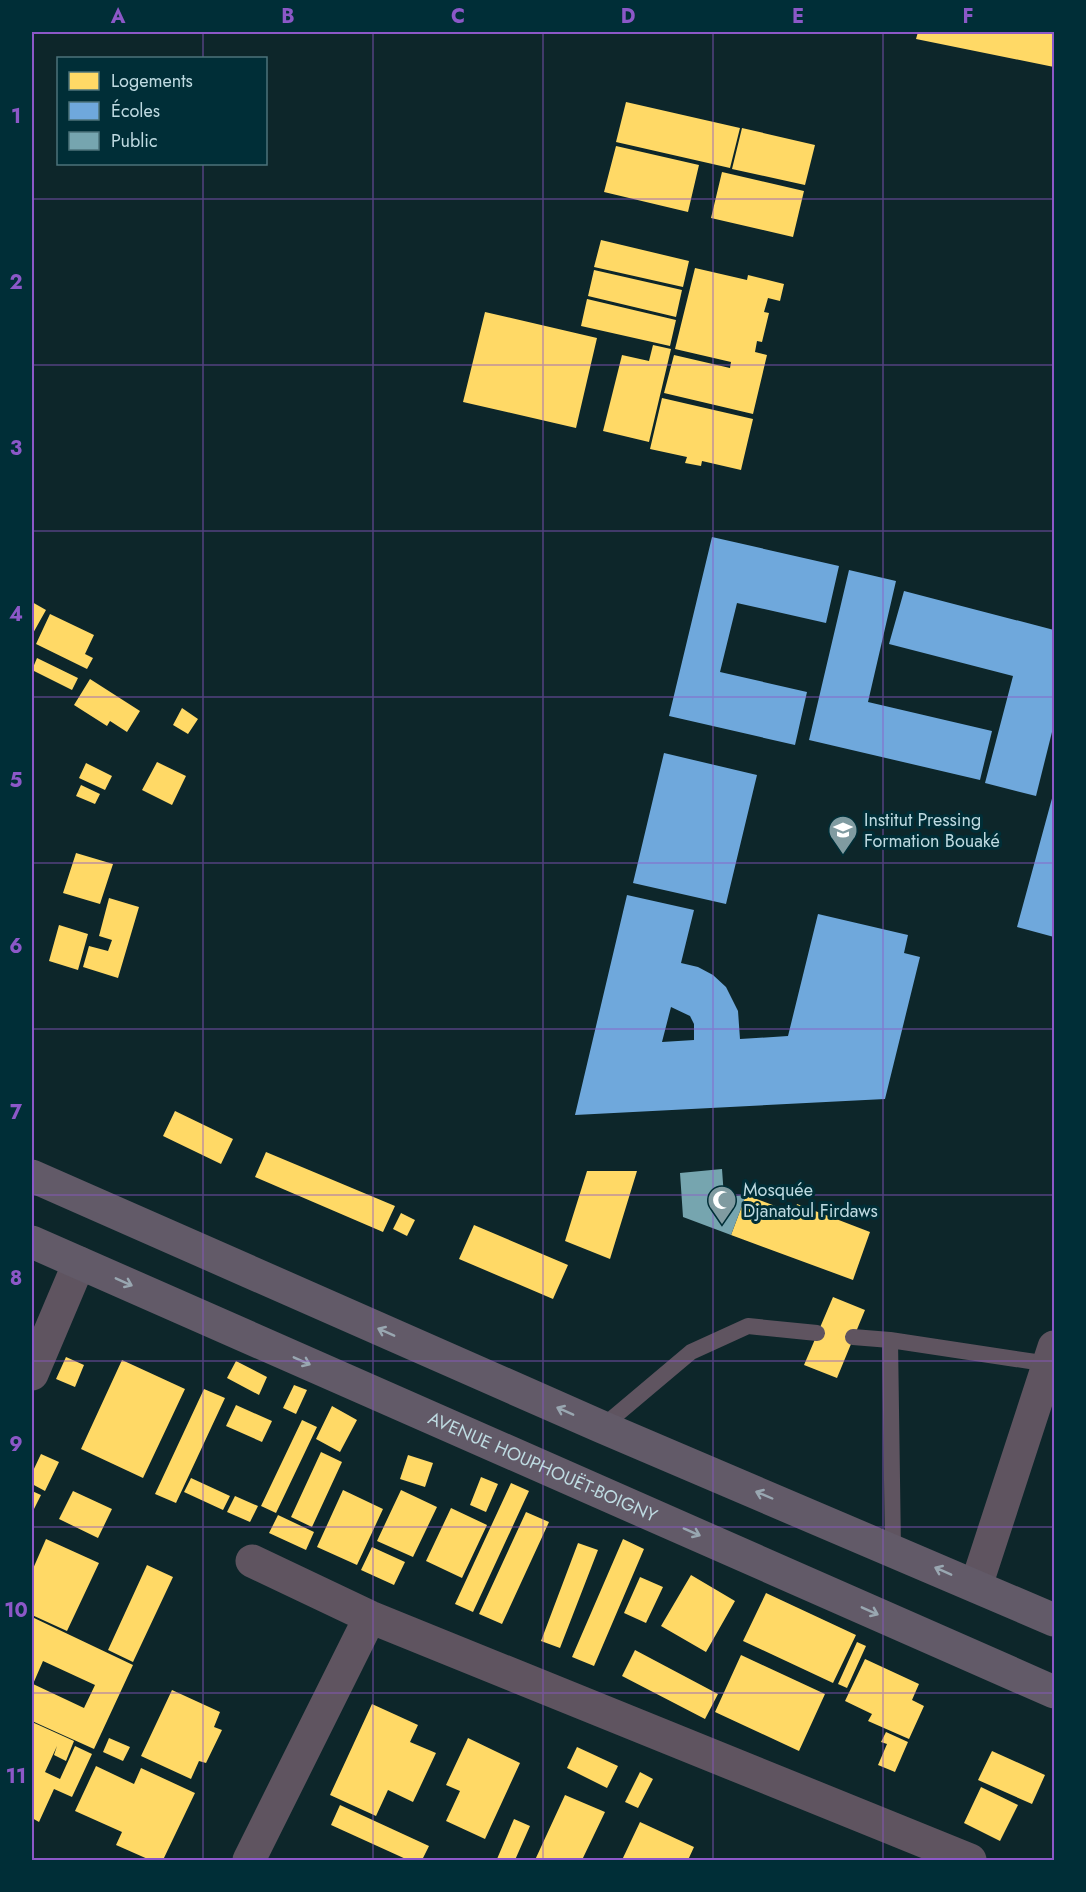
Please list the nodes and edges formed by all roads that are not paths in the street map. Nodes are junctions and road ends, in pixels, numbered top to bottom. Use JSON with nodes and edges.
{"nodes":[{"id":1,"x":32,"y":1176,"type":"edge"},
{"id":2,"x":32,"y":1242,"type":"edge"},
{"id":3,"x":79,"y":1263,"type":"junction"},
{"id":4,"x":817,"y":1333,"type":"dead end"},
{"id":5,"x":853,"y":1337,"type":"dead end"},
{"id":6,"x":890,"y":1340,"type":"junction"},
{"id":7,"x":1052,"y":1356,"type":"edge"},
{"id":8,"x":32,"y":1374,"type":"edge"},
{"id":9,"x":602,"y":1427,"type":"junction"},
{"id":10,"x":894,"y":1549,"type":"junction"},
{"id":11,"x":252,"y":1561,"type":"dead end"},
{"id":12,"x":976,"y":1586,"type":"junction"},
{"id":13,"x":370,"y":1617,"type":"junction"},
{"id":14,"x":1054,"y":1620,"type":"edge"},
{"id":15,"x":1054,"y":1692,"type":"edge"},
{"id":16,"x":249,"y":1860,"type":"edge"},
{"id":17,"x":969,"y":1860,"type":"edge"}],
"edges":[{"from":9,"to":1,"type":"highway","one_way":true},
{"from":2,"to":3,"type":"highway","name":"AVENUE HOUPHOUËT-BOIGNY"},
{"from":3,"to":8,"type":"street"},
{"from":3,"to":15,"type":"highway","name":"AVENUE HOUPHOUËT-BOIGNY","one_way":true},
{"from":4,"to":9,"type":"lane"},
{"from":5,"to":6,"type":"lane"},
{"from":6,"to":7,"type":"lane"},
{"from":6,"to":10,"type":"lane"},
{"from":7,"to":12,"type":"street"},
{"from":10,"to":9,"type":"highway","one_way":true},
{"from":12,"to":10,"type":"highway","one_way":true},
{"from":11,"to":13,"type":"street"},
{"from":12,"to":14,"type":"highway"},
{"from":13,"to":16,"type":"street"},
{"from":13,"to":17,"type":"street"}]}
